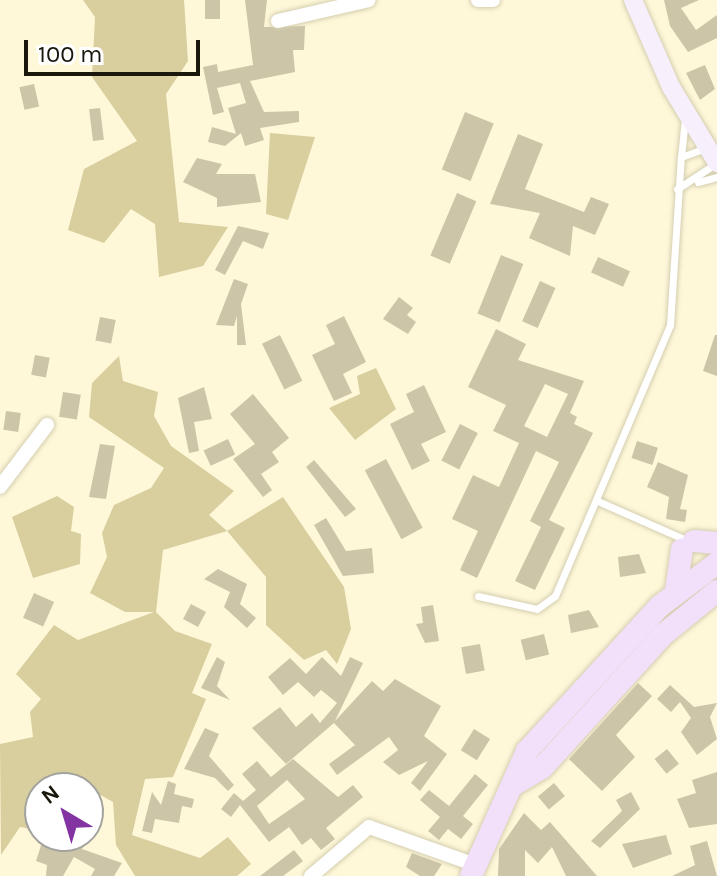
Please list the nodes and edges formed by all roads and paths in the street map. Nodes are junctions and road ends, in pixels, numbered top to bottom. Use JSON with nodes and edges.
{"nodes":[{"id":1,"x":369,"y":0,"type":"edge"},
{"id":2,"x":478,"y":0,"type":"edge"},
{"id":3,"x":493,"y":0,"type":"edge"},
{"id":4,"x":633,"y":0,"type":"edge"},
{"id":5,"x":278,"y":21,"type":"dead end"},
{"id":6,"x":686,"y":113,"type":"junction"},
{"id":7,"x":681,"y":157,"type":"junction"},
{"id":8,"x":713,"y":158,"type":"edge"},
{"id":9,"x":717,"y":177,"type":"edge"},
{"id":10,"x":696,"y":182,"type":"junction"},
{"id":11,"x":677,"y":189,"type":"junction"},
{"id":12,"x":47,"y":425,"type":"dead end"},
{"id":13,"x":0,"y":487,"type":"edge"},
{"id":14,"x":600,"y":502,"type":"junction"},
{"id":15,"x":683,"y":543,"type":"junction"},
{"id":16,"x":717,"y":543,"type":"edge"},
{"id":17,"x":711,"y":566,"type":"edge"},
{"id":18,"x":676,"y":591,"type":"junction"},
{"id":19,"x":716,"y":591,"type":"edge"},
{"id":20,"x":478,"y":596,"type":"dead end"},
{"id":21,"x":515,"y":784,"type":"junction"},
{"id":22,"x":473,"y":870,"type":"edge"},
{"id":23,"x":311,"y":876,"type":"edge"}],
"edges":[{"from":1,"to":5,"type":"street"},
{"from":2,"to":3,"type":"street"},
{"from":4,"to":6,"type":"main road"},
{"from":6,"to":7,"type":"lane"},
{"from":6,"to":8,"type":"main road"},
{"from":7,"to":8,"type":"lane"},
{"from":7,"to":11,"type":"lane"},
{"from":8,"to":10,"type":"lane"},
{"from":9,"to":10,"type":"lane"},
{"from":10,"to":11,"type":"lane"},
{"from":11,"to":14,"type":"lane"},
{"from":12,"to":13,"type":"street"},
{"from":14,"to":15,"type":"lane"},
{"from":14,"to":20,"type":"lane"},
{"from":15,"to":16,"type":"main road"},
{"from":15,"to":17,"type":"lane"},
{"from":15,"to":17,"type":"lane"},
{"from":15,"to":18,"type":"main road"},
{"from":17,"to":18,"type":"main road"},
{"from":17,"to":19,"type":"lane"},
{"from":18,"to":21,"type":"main road"},
{"from":19,"to":21,"type":"main road"},
{"from":21,"to":22,"type":"main road"},
{"from":22,"to":23,"type":"street"}]}
